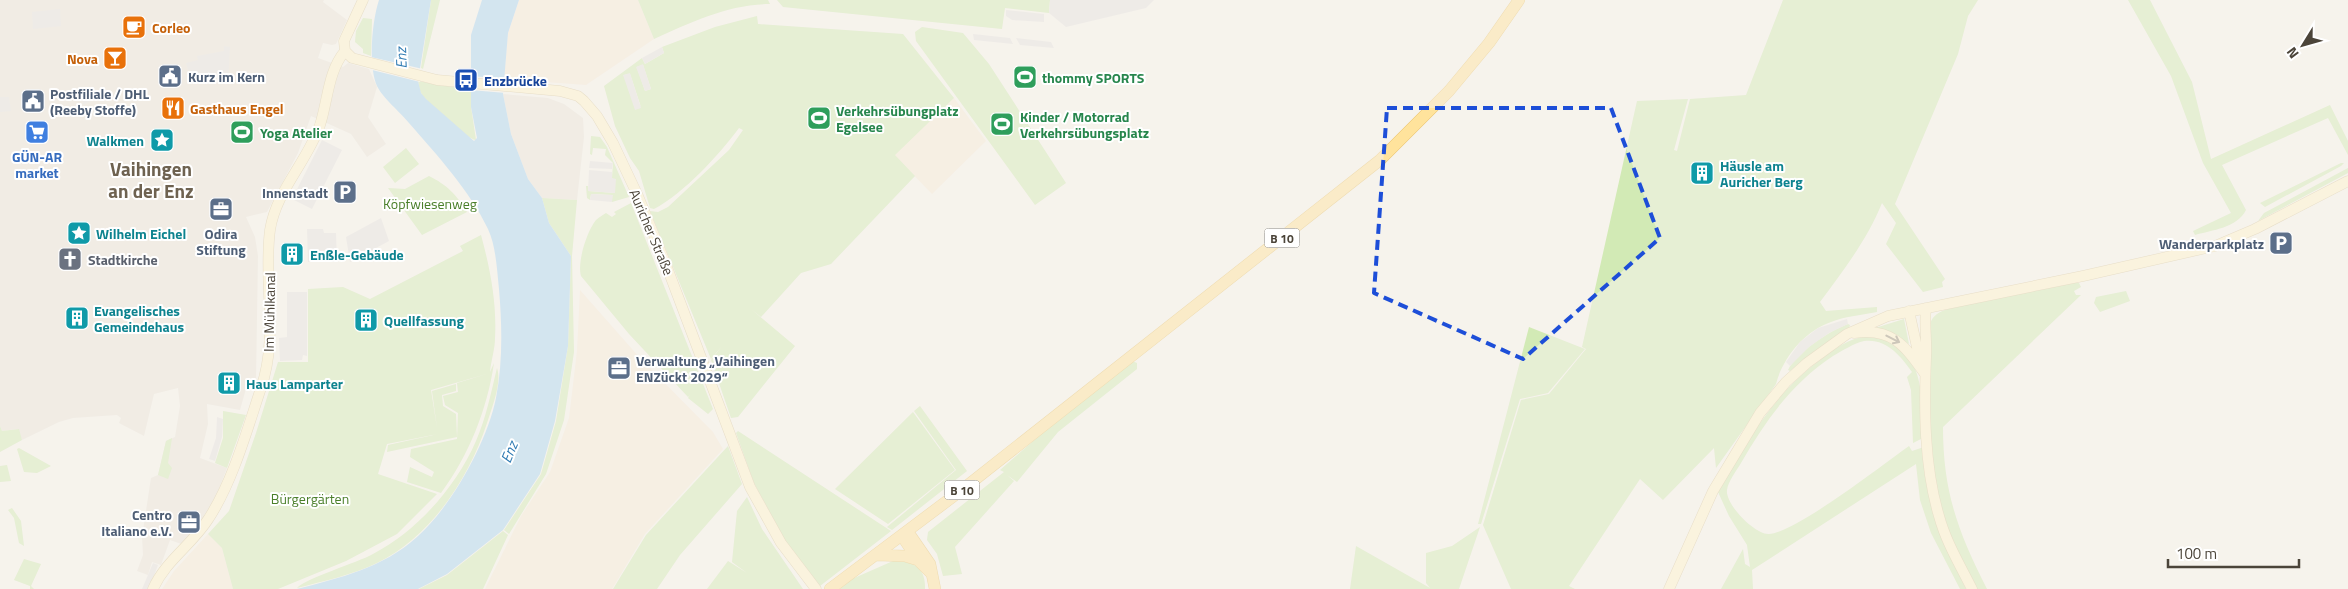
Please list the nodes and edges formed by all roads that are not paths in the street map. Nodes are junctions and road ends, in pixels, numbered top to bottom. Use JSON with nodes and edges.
{"nodes":[{"id":1,"x":363,"y":0,"type":"edge"},
{"id":2,"x":1519,"y":0,"type":"edge"},
{"id":3,"x":345,"y":51,"type":"junction"},
{"id":4,"x":2348,"y":181,"type":"edge"},
{"id":5,"x":1926,"y":308,"type":"junction"},
{"id":6,"x":1908,"y":312,"type":"junction"},
{"id":7,"x":1846,"y":334,"type":"junction"},
{"id":8,"x":1924,"y":374,"type":"junction"},
{"id":9,"x":905,"y":534,"type":"junction"},
{"id":10,"x":877,"y":554,"type":"junction"},
{"id":11,"x":918,"y":560,"type":"junction"},
{"id":12,"x":934,"y":576,"type":"junction"},
{"id":13,"x":153,"y":589,"type":"edge"},
{"id":14,"x":816,"y":589,"type":"edge"},
{"id":15,"x":830,"y":589,"type":"edge"},
{"id":16,"x":935,"y":589,"type":"edge"},
{"id":17,"x":1669,"y":589,"type":"edge"},
{"id":18,"x":1972,"y":589,"type":"edge"}],
"edges":[{"from":1,"to":3,"type":"street","name":"Im Mühlkanal"},
{"from":2,"to":9,"type":"main road","number":"B 10"},
{"from":3,"to":13,"type":"street","name":"Im Mühlkanal"},
{"from":3,"to":14,"type":"street","name":"Auricher Straße"},
{"from":4,"to":5,"type":"street"},
{"from":5,"to":6,"type":"street"},
{"from":5,"to":8,"type":"street"},
{"from":6,"to":7,"type":"street"},
{"from":6,"to":8,"type":"street"},
{"from":7,"to":8,"type":"street","one_way":true},
{"from":7,"to":17,"type":"street"},
{"from":8,"to":18,"type":"street"},
{"from":9,"to":10,"type":"main road","number":"B 10"},
{"from":9,"to":11,"type":"main road"},
{"from":9,"to":12,"type":"main road"},
{"from":10,"to":11,"type":"main road"},
{"from":10,"to":15,"type":"main road","number":"B 10"},
{"from":11,"to":12,"type":"main road"},
{"from":12,"to":16,"type":"main road"}]}
